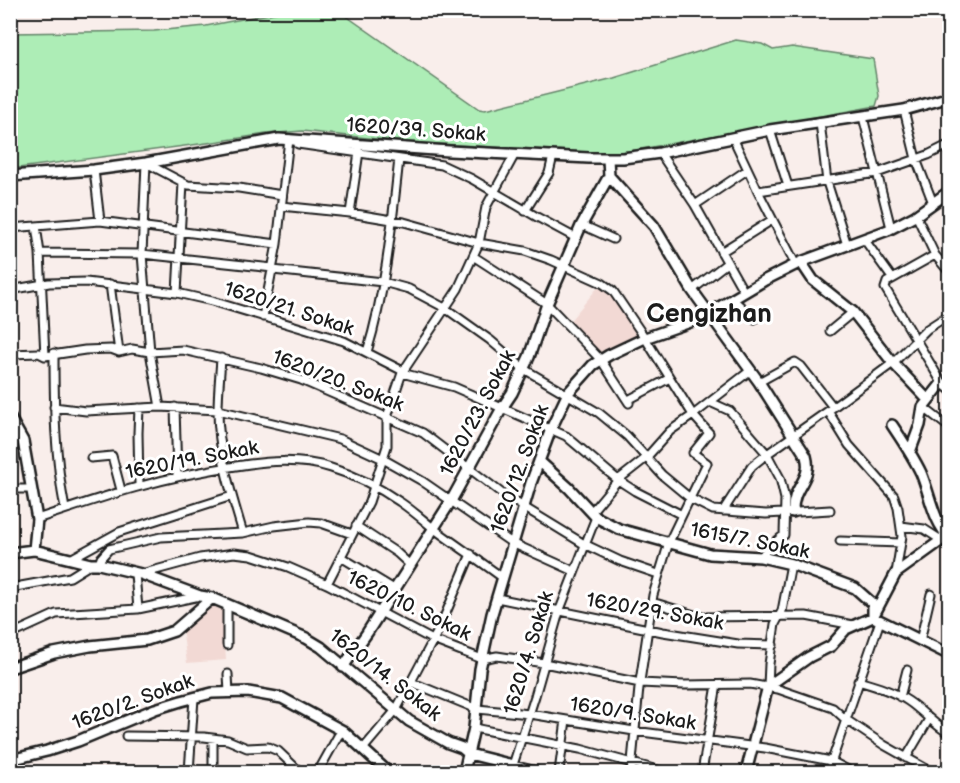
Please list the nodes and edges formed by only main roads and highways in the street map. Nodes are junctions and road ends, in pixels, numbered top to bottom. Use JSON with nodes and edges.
{"nodes":[{"id":1,"x":947,"y":99,"type":"edge"},
{"id":2,"x":608,"y":159,"type":"junction"},
{"id":3,"x":10,"y":176,"type":"edge"},
{"id":4,"x":609,"y":176,"type":"junction"},
{"id":5,"x":950,"y":191,"type":"edge"},
{"id":6,"x":799,"y":264,"type":"junction"},
{"id":7,"x":709,"y":314,"type":"junction"},
{"id":8,"x":947,"y":383,"type":"edge"},
{"id":9,"x":926,"y":404,"type":"junction"},
{"id":10,"x":10,"y":418,"type":"edge"},
{"id":11,"x":892,"y":425,"type":"dead end"},
{"id":12,"x":910,"y":452,"type":"junction"},
{"id":13,"x":539,"y":461,"type":"junction"},
{"id":14,"x":789,"y":512,"type":"road end"},
{"id":15,"x":947,"y":536,"type":"edge"},
{"id":16,"x":34,"y":550,"type":"junction"},
{"id":17,"x":10,"y":553,"type":"edge"},
{"id":18,"x":212,"y":598,"type":"junction"},
{"id":19,"x":876,"y":619,"type":"junction"},
{"id":20,"x":950,"y":655,"type":"edge"},
{"id":21,"x":343,"y":667,"type":"junction"},
{"id":22,"x":10,"y":668,"type":"edge"},
{"id":23,"x":470,"y":754,"type":"junction"},
{"id":24,"x":10,"y":760,"type":"edge"},
{"id":25,"x":512,"y":769,"type":"edge"},
{"id":26,"x":388,"y":772,"type":"edge"},
{"id":27,"x":464,"y":772,"type":"edge"},
{"id":28,"x":746,"y":772,"type":"edge"}],
"edges":[{"from":1,"to":2,"type":"main road","name":"1620/39. Sokak"},
{"from":2,"to":3,"type":"main road","name":"1620/39. Sokak"},
{"from":2,"to":4,"type":"main road"},
{"from":4,"to":7,"type":"main road"},
{"from":4,"to":21,"type":"main road","name":"1620/23. Sokak"},
{"from":5,"to":6,"type":"main road","name":"1620/12. Sokak"},
{"from":6,"to":7,"type":"main road","name":"1620/12. Sokak"},
{"from":6,"to":9,"type":"main road"},
{"from":7,"to":13,"type":"main road","name":"1620/12. Sokak"},
{"from":7,"to":14,"type":"main road"},
{"from":8,"to":9,"type":"main road"},
{"from":9,"to":12,"type":"main road"},
{"from":10,"to":16,"type":"main road"},
{"from":11,"to":12,"type":"main road"},
{"from":12,"to":15,"type":"main road"},
{"from":13,"to":19,"type":"main road","name":"1615/7. Sokak"},
{"from":13,"to":23,"type":"main road","name":"1620/12. Sokak"},
{"from":15,"to":19,"type":"main road"},
{"from":16,"to":17,"type":"main road","name":"1620/14. Sokak"},
{"from":16,"to":18,"type":"main road","name":"1620/14. Sokak"},
{"from":18,"to":21,"type":"main road","name":"1620/14. Sokak"},
{"from":18,"to":22,"type":"main road"},
{"from":19,"to":20,"type":"main road"},
{"from":19,"to":28,"type":"main road"},
{"from":21,"to":23,"type":"main road","name":"1620/14. Sokak"},
{"from":23,"to":25,"type":"main road","name":"1620/14. Sokak"},
{"from":23,"to":27,"type":"main road","name":"1620/12. Sokak"},
{"from":24,"to":26,"type":"main road","name":"1620/2. Sokak"}]}
